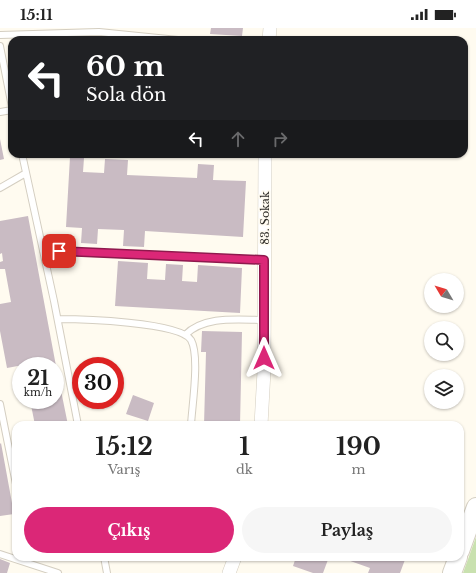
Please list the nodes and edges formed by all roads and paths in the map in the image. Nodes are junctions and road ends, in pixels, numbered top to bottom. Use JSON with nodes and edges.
{"nodes":[{"id":1,"x":99,"y":30,"type":"edge"},
{"id":2,"x":0,"y":35,"type":"edge"},
{"id":3,"x":146,"y":36,"type":"edge"},
{"id":4,"x":0,"y":46,"type":"edge"},
{"id":5,"x":8,"y":87,"type":"edge"},
{"id":6,"x":23,"y":158,"type":"edge"},
{"id":7,"x":265,"y":158,"type":"edge"},
{"id":8,"x":26,"y":173,"type":"junction"},
{"id":9,"x":0,"y":188,"type":"edge"},
{"id":10,"x":43,"y":251,"type":"junction"},
{"id":11,"x":264,"y":260,"type":"junction"},
{"id":12,"x":58,"y":319,"type":"junction"},
{"id":13,"x":264,"y":320,"type":"junction"},
{"id":14,"x":186,"y":335,"type":"junction"},
{"id":15,"x":0,"y":404,"type":"edge"},
{"id":16,"x":77,"y":421,"type":"edge"},
{"id":17,"x":191,"y":421,"type":"edge"},
{"id":18,"x":261,"y":421,"type":"edge"},
{"id":19,"x":12,"y":464,"type":"edge"},
{"id":20,"x":476,"y":507,"type":"edge"},
{"id":21,"x":464,"y":534,"type":"edge"},
{"id":22,"x":0,"y":554,"type":"edge"},
{"id":23,"x":12,"y":558,"type":"edge"},
{"id":24,"x":22,"y":561,"type":"edge"},
{"id":25,"x":32,"y":561,"type":"edge"},
{"id":26,"x":105,"y":561,"type":"edge"},
{"id":27,"x":234,"y":561,"type":"edge"},
{"id":28,"x":456,"y":561,"type":"edge"},
{"id":29,"x":32,"y":564,"type":"junction"},
{"id":30,"x":58,"y":573,"type":"edge"},
{"id":31,"x":107,"y":573,"type":"edge"},
{"id":32,"x":229,"y":573,"type":"edge"},
{"id":33,"x":452,"y":573,"type":"edge"}],
"edges":[{"from":1,"to":2,"type":"lane"},
{"from":1,"to":3,"type":"lane"},
{"from":4,"to":5,"type":"lane"},
{"from":6,"to":8,"type":"lane"},
{"from":7,"to":11,"type":"street","name":"83. Sokak"},
{"from":8,"to":9,"type":"lane"},
{"from":8,"to":10,"type":"lane"},
{"from":10,"to":11,"type":"lane"},
{"from":10,"to":12,"type":"lane"},
{"from":11,"to":13,"type":"street","name":"83. Sokak"},
{"from":12,"to":14,"type":"lane"},
{"from":12,"to":16,"type":"lane"},
{"from":13,"to":14,"type":"lane"},
{"from":13,"to":18,"type":"street","name":"83. Sokak"},
{"from":14,"to":17,"type":"lane"},
{"from":15,"to":19,"type":"lane"},
{"from":20,"to":21,"type":"street"},
{"from":22,"to":23,"type":"lane"},
{"from":24,"to":29,"type":"lane"},
{"from":25,"to":29,"type":"lane"},
{"from":26,"to":31,"type":"lane"},
{"from":27,"to":32,"type":"street"},
{"from":28,"to":33,"type":"street"},
{"from":29,"to":30,"type":"lane"}]}
